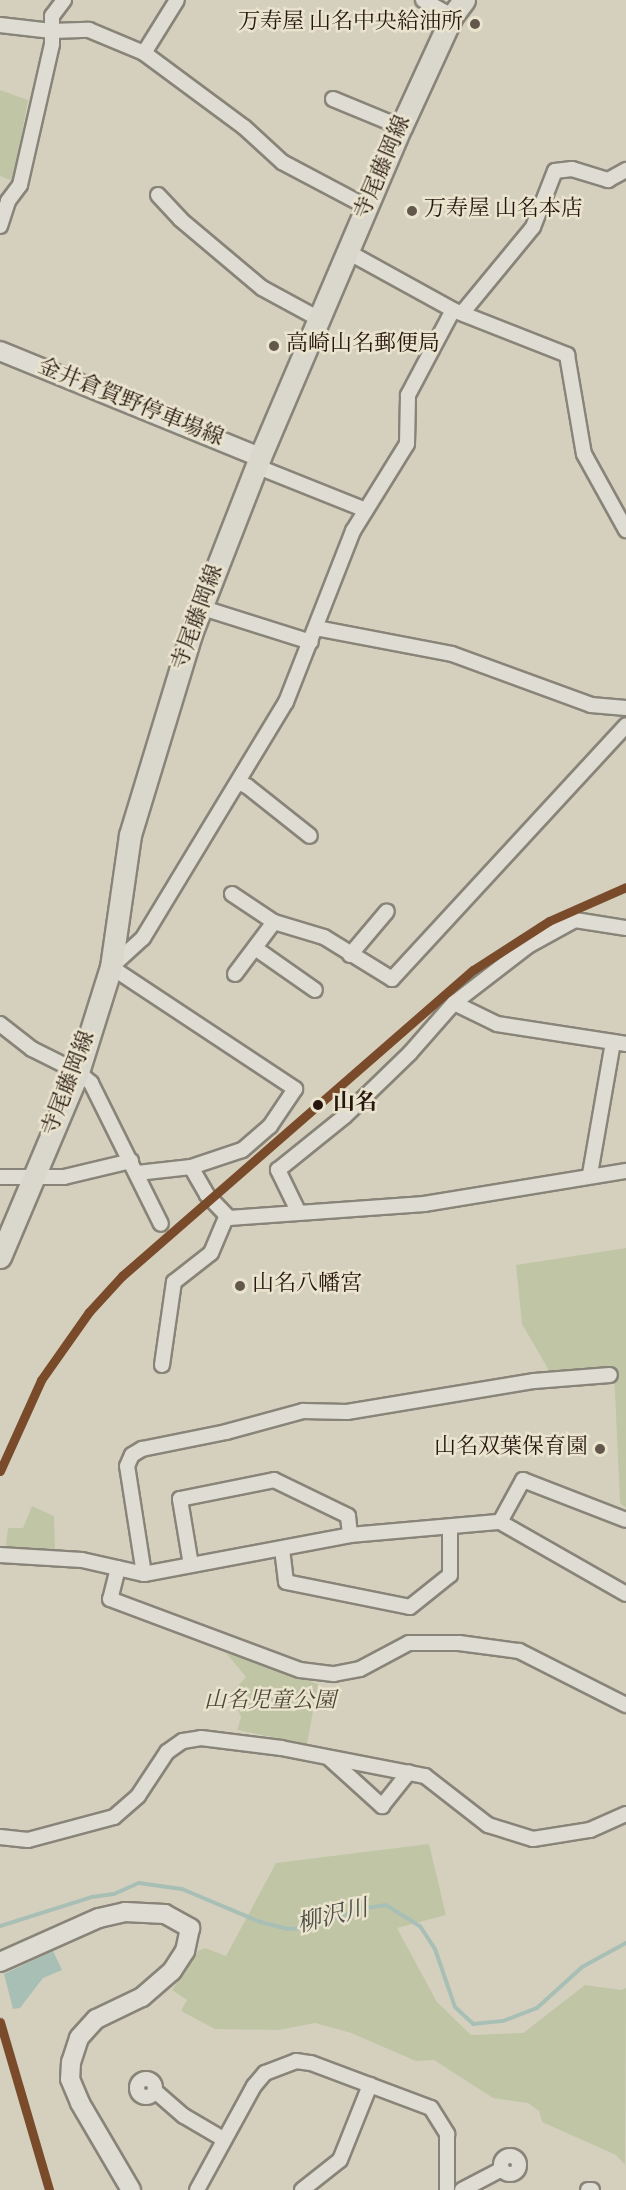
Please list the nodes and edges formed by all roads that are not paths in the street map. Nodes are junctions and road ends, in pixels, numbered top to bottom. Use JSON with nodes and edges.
{"nodes":[{"id":1,"x":64,"y":0,"type":"edge"},
{"id":2,"x":177,"y":0,"type":"edge"},
{"id":3,"x":423,"y":0,"type":"edge"},
{"id":4,"x":458,"y":8,"type":"edge"},
{"id":5,"x":0,"y":25,"type":"edge"},
{"id":6,"x":52,"y":31,"type":"junction"},
{"id":7,"x":144,"y":52,"type":"junction"},
{"id":8,"x":333,"y":99,"type":"dead end"},
{"id":9,"x":400,"y":127,"type":"junction"},
{"id":10,"x":626,"y":170,"type":"edge"},
{"id":11,"x":158,"y":195,"type":"dead end"},
{"id":12,"x":367,"y":207,"type":"junction"},
{"id":13,"x":0,"y":226,"type":"edge"},
{"id":14,"x":348,"y":252,"type":"junction"},
{"id":15,"x":458,"y":311,"type":"junction"},
{"id":16,"x":319,"y":319,"type":"junction"},
{"id":17,"x":0,"y":351,"type":"edge"},
{"id":18,"x":258,"y":462,"type":"junction"},
{"id":19,"x":366,"y":510,"type":"junction"},
{"id":20,"x":626,"y":530,"type":"edge"},
{"id":21,"x":203,"y":608,"type":"junction"},
{"id":22,"x":316,"y":628,"type":"junction"},
{"id":23,"x":311,"y":642,"type":"junction"},
{"id":24,"x":626,"y":708,"type":"edge"},
{"id":25,"x":626,"y":725,"type":"edge"},
{"id":26,"x":239,"y":783,"type":"junction"},
{"id":27,"x":310,"y":836,"type":"dead end"},
{"id":28,"x":232,"y":894,"type":"dead end"},
{"id":29,"x":387,"y":911,"type":"dead end"},
{"id":30,"x":274,"y":922,"type":"junction"},
{"id":31,"x":626,"y":928,"type":"edge"},
{"id":32,"x":255,"y":948,"type":"junction"},
{"id":33,"x":350,"y":955,"type":"junction"},
{"id":34,"x":111,"y":967,"type":"junction"},
{"id":35,"x":235,"y":974,"type":"dead end"},
{"id":36,"x":315,"y":990,"type":"dead end"},
{"id":37,"x":454,"y":1003,"type":"junction"},
{"id":38,"x":0,"y":1024,"type":"edge"},
{"id":39,"x":620,"y":1043,"type":"edge"},
{"id":40,"x":78,"y":1072,"type":"junction"},
{"id":41,"x":134,"y":1167,"type":"junction"},
{"id":42,"x":191,"y":1167,"type":"junction"},
{"id":43,"x":626,"y":1171,"type":"edge"},
{"id":44,"x":590,"y":1174,"type":"junction"},
{"id":45,"x":32,"y":1175,"type":"junction"},
{"id":46,"x":0,"y":1177,"type":"edge"},
{"id":47,"x":298,"y":1211,"type":"junction"},
{"id":48,"x":226,"y":1217,"type":"junction"},
{"id":49,"x":161,"y":1224,"type":"dead end"},
{"id":50,"x":0,"y":1257,"type":"edge"},
{"id":51,"x":162,"y":1365,"type":"dead end"},
{"id":52,"x":610,"y":1375,"type":"dead end"},
{"id":53,"x":626,"y":1520,"type":"edge"},
{"id":54,"x":500,"y":1522,"type":"junction"},
{"id":55,"x":450,"y":1528,"type":"junction"},
{"id":56,"x":350,"y":1535,"type":"junction"},
{"id":57,"x":282,"y":1549,"type":"junction"},
{"id":58,"x":0,"y":1555,"type":"edge"},
{"id":59,"x":191,"y":1565,"type":"junction"},
{"id":60,"x":118,"y":1568,"type":"junction"},
{"id":61,"x":144,"y":1574,"type":"junction"},
{"id":62,"x":626,"y":1594,"type":"edge"},
{"id":63,"x":626,"y":1705,"type":"edge"},
{"id":64,"x":329,"y":1758,"type":"junction"},
{"id":65,"x":409,"y":1772,"type":"junction"},
{"id":66,"x":626,"y":1814,"type":"edge"},
{"id":67,"x":0,"y":1837,"type":"edge"},
{"id":68,"x":35,"y":1946,"type":"junction"},
{"id":69,"x":0,"y":1953,"type":"edge"},
{"id":70,"x":0,"y":1962,"type":"edge"},
{"id":71,"x":370,"y":2085,"type":"junction"},
{"id":72,"x":155,"y":2091,"type":"dead end"},
{"id":73,"x":222,"y":2139,"type":"junction"},
{"id":74,"x":502,"y":2169,"type":"dead end"},
{"id":75,"x":131,"y":2190,"type":"edge"},
{"id":76,"x":196,"y":2190,"type":"edge"},
{"id":77,"x":302,"y":2190,"type":"edge"},
{"id":78,"x":447,"y":2190,"type":"edge"},
{"id":79,"x":462,"y":2190,"type":"edge"}],
"edges":[{"from":1,"to":6,"type":"street"},
{"from":2,"to":7,"type":"street"},
{"from":3,"to":4,"type":"street"},
{"from":4,"to":9,"type":"main road","name":"寺尾藤岡線"},
{"from":5,"to":6,"type":"street"},
{"from":6,"to":7,"type":"street"},
{"from":6,"to":13,"type":"street"},
{"from":7,"to":12,"type":"street"},
{"from":8,"to":9,"type":"street"},
{"from":9,"to":12,"type":"main road","name":"寺尾藤岡線"},
{"from":10,"to":15,"type":"street"},
{"from":11,"to":16,"type":"street"},
{"from":12,"to":14,"type":"main road","name":"寺尾藤岡線"},
{"from":14,"to":15,"type":"street"},
{"from":14,"to":16,"type":"main road","name":"寺尾藤岡線"},
{"from":15,"to":19,"type":"street"},
{"from":15,"to":20,"type":"street"},
{"from":16,"to":18,"type":"main road","name":"寺尾藤岡線"},
{"from":17,"to":18,"type":"street","name":"金井倉賀野停車場線"},
{"from":18,"to":19,"type":"street"},
{"from":18,"to":21,"type":"main road","name":"寺尾藤岡線"},
{"from":19,"to":22,"type":"street"},
{"from":21,"to":23,"type":"street"},
{"from":21,"to":34,"type":"main road","name":"寺尾藤岡線"},
{"from":22,"to":23,"type":"street"},
{"from":22,"to":24,"type":"street"},
{"from":23,"to":26,"type":"street"},
{"from":25,"to":33,"type":"street"},
{"from":26,"to":27,"type":"street"},
{"from":26,"to":34,"type":"street"},
{"from":28,"to":30,"type":"street"},
{"from":29,"to":33,"type":"street"},
{"from":30,"to":32,"type":"street"},
{"from":30,"to":33,"type":"street"},
{"from":31,"to":37,"type":"street"},
{"from":32,"to":35,"type":"street"},
{"from":32,"to":36,"type":"street"},
{"from":34,"to":40,"type":"main road","name":"寺尾藤岡線"},
{"from":34,"to":42,"type":"street"},
{"from":37,"to":39,"type":"street"},
{"from":37,"to":47,"type":"street"},
{"from":38,"to":40,"type":"street"},
{"from":39,"to":44,"type":"street"},
{"from":40,"to":41,"type":"street"},
{"from":40,"to":45,"type":"main road","name":"寺尾藤岡線"},
{"from":41,"to":42,"type":"street"},
{"from":41,"to":45,"type":"street"},
{"from":41,"to":49,"type":"street"},
{"from":42,"to":48,"type":"street"},
{"from":43,"to":44,"type":"street"},
{"from":44,"to":47,"type":"street"},
{"from":45,"to":46,"type":"street"},
{"from":45,"to":50,"type":"main road","name":"寺尾藤岡線"},
{"from":47,"to":48,"type":"street"},
{"from":48,"to":51,"type":"street"},
{"from":52,"to":61,"type":"street"},
{"from":53,"to":54,"type":"street"},
{"from":54,"to":55,"type":"street"},
{"from":54,"to":62,"type":"street"},
{"from":55,"to":56,"type":"street"},
{"from":55,"to":57,"type":"street"},
{"from":56,"to":57,"type":"street"},
{"from":56,"to":59,"type":"street"},
{"from":57,"to":59,"type":"street"},
{"from":58,"to":60,"type":"street"},
{"from":59,"to":61,"type":"street"},
{"from":60,"to":61,"type":"street"},
{"from":60,"to":63,"type":"street"},
{"from":64,"to":65,"type":"street"},
{"from":64,"to":65,"type":"street"},
{"from":64,"to":67,"type":"street"},
{"from":65,"to":66,"type":"street"},
{"from":68,"to":69,"type":"street"},
{"from":68,"to":70,"type":"street"},
{"from":68,"to":75,"type":"street"},
{"from":71,"to":73,"type":"street"},
{"from":71,"to":77,"type":"street"},
{"from":71,"to":78,"type":"street"},
{"from":72,"to":73,"type":"street"},
{"from":73,"to":76,"type":"street"},
{"from":74,"to":79,"type":"street"}]}
